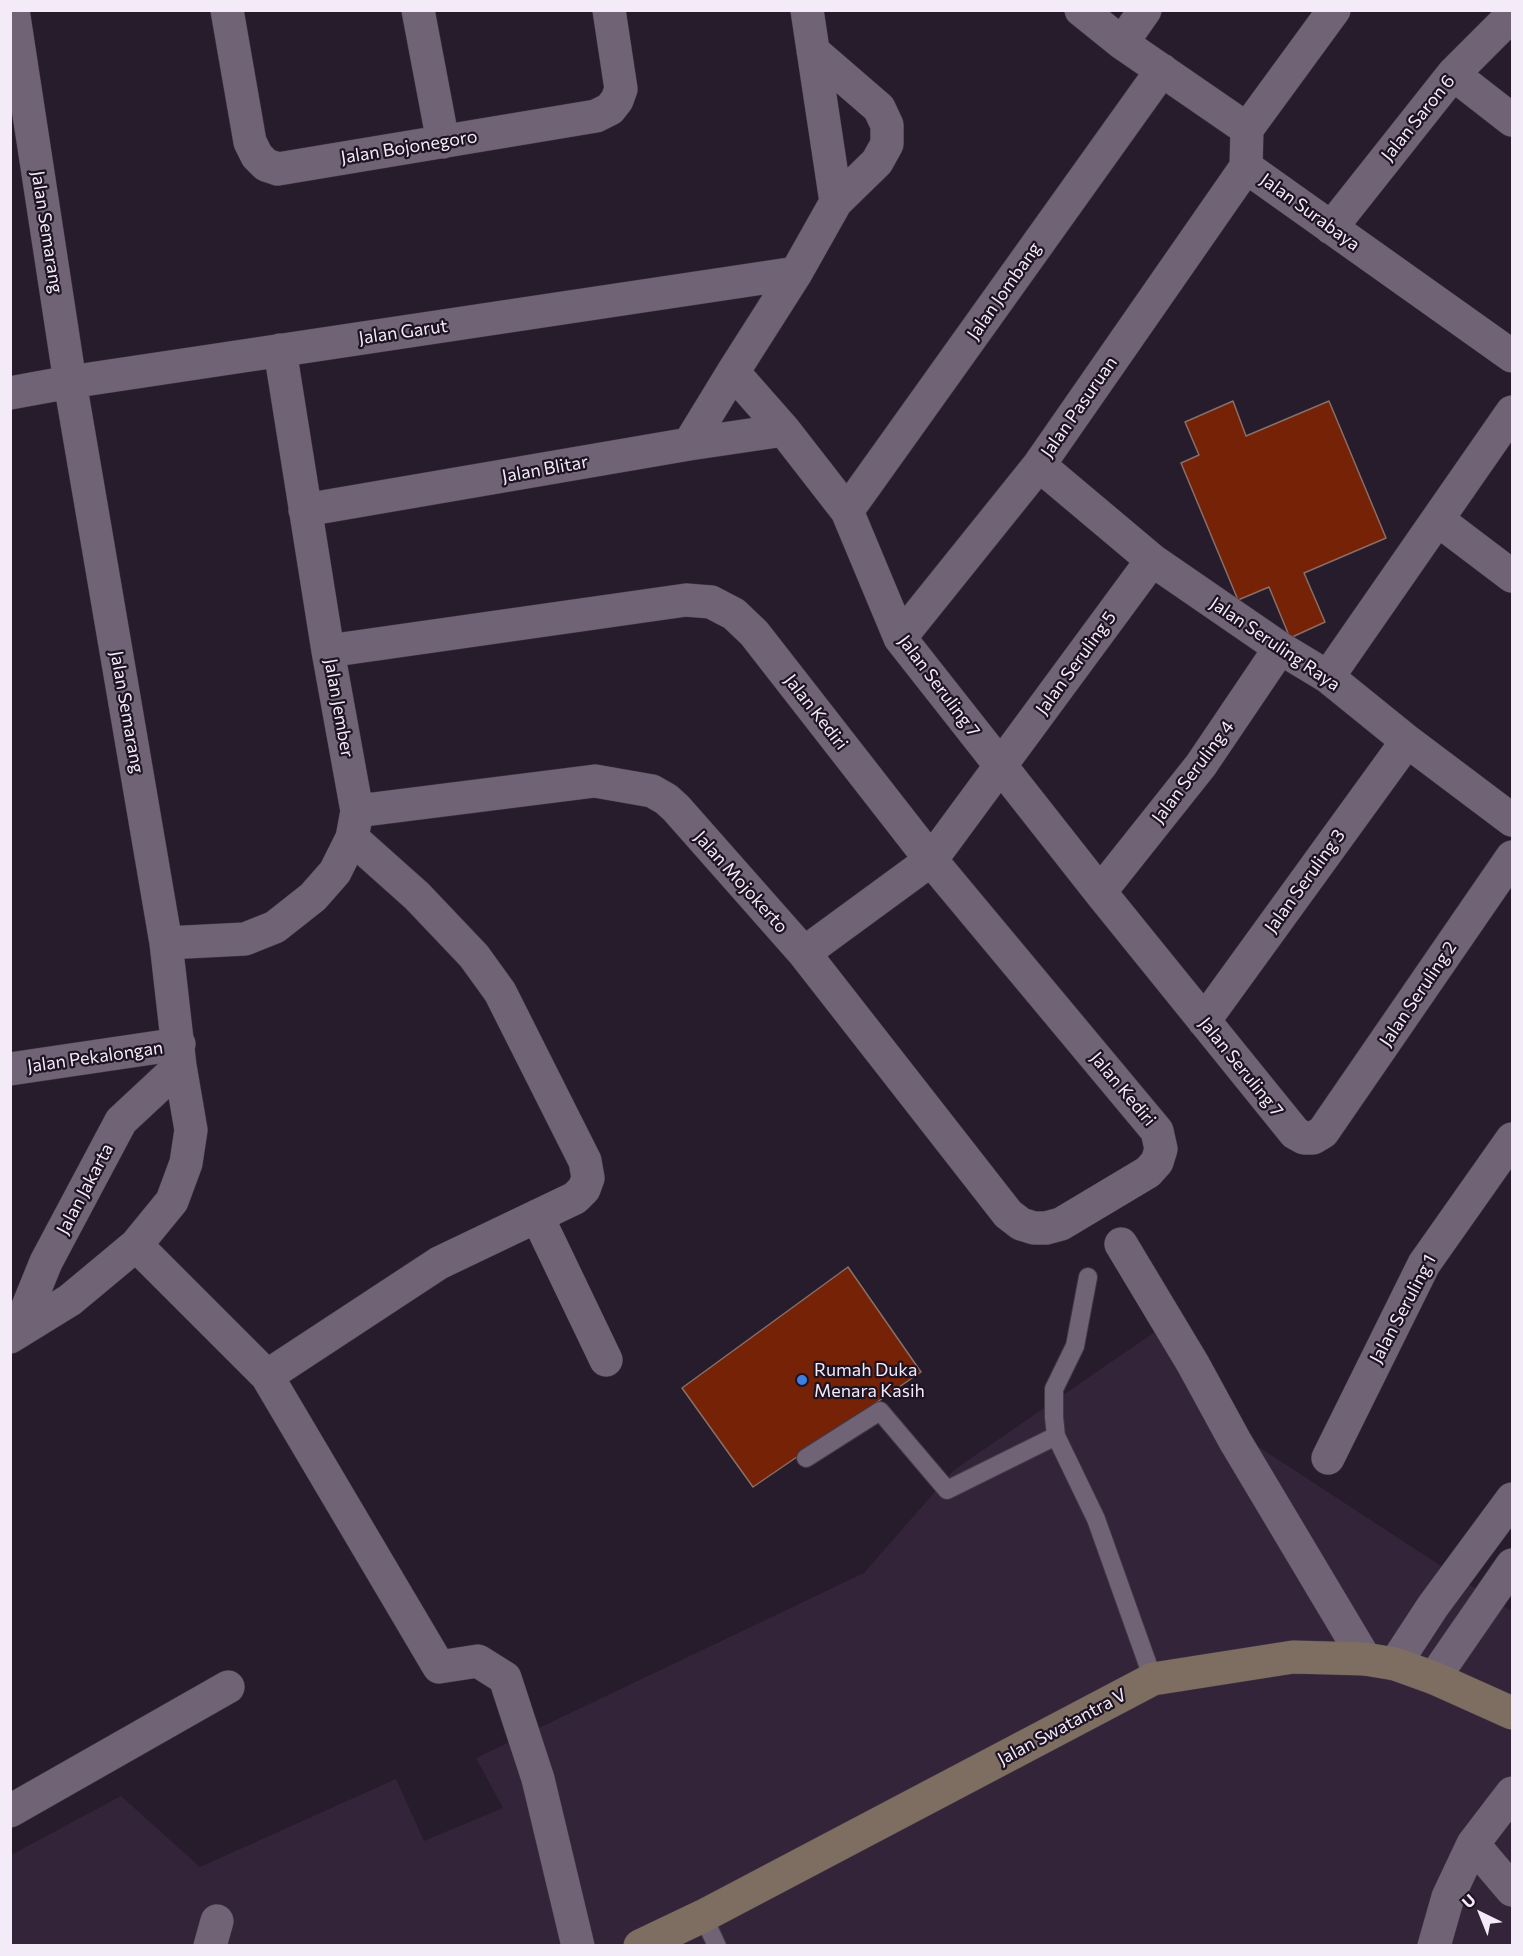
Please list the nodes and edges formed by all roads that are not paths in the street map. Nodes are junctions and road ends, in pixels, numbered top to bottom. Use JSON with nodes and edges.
{"nodes":[{"id":1,"x":13,"y":10,"type":"edge"},
{"id":2,"x":227,"y":10,"type":"edge"},
{"id":3,"x":418,"y":10,"type":"edge"},
{"id":4,"x":609,"y":10,"type":"edge"},
{"id":5,"x":807,"y":10,"type":"edge"},
{"id":6,"x":1081,"y":10,"type":"edge"},
{"id":7,"x":1145,"y":10,"type":"edge"},
{"id":8,"x":1335,"y":10,"type":"edge"},
{"id":9,"x":1512,"y":15,"type":"edge"},
{"id":10,"x":1122,"y":43,"type":"junction"},
{"id":11,"x":813,"y":51,"type":"junction"},
{"id":12,"x":1162,"y":70,"type":"junction"},
{"id":13,"x":1453,"y":74,"type":"junction"},
{"id":14,"x":1512,"y":120,"type":"edge"},
{"id":15,"x":1247,"y":129,"type":"junction"},
{"id":16,"x":443,"y":142,"type":"junction"},
{"id":17,"x":1246,"y":167,"type":"junction"},
{"id":18,"x":836,"y":202,"type":"junction"},
{"id":19,"x":1331,"y":228,"type":"junction"},
{"id":20,"x":796,"y":273,"type":"junction"},
{"id":21,"x":280,"y":350,"type":"junction"},
{"id":22,"x":1512,"y":357,"type":"edge"},
{"id":23,"x":733,"y":372,"type":"junction"},
{"id":24,"x":70,"y":382,"type":"junction"},
{"id":25,"x":10,"y":393,"type":"edge"},
{"id":26,"x":1512,"y":412,"type":"edge"},
{"id":27,"x":784,"y":430,"type":"junction"},
{"id":28,"x":689,"y":444,"type":"junction"},
{"id":29,"x":1039,"y":465,"type":"junction"},
{"id":30,"x":305,"y":510,"type":"junction"},
{"id":31,"x":847,"y":511,"type":"junction"},
{"id":32,"x":1438,"y":520,"type":"junction"},
{"id":33,"x":1152,"y":560,"type":"junction"},
{"id":34,"x":1512,"y":576,"type":"edge"},
{"id":35,"x":900,"y":638,"type":"junction"},
{"id":36,"x":1280,"y":648,"type":"junction"},
{"id":37,"x":328,"y":651,"type":"junction"},
{"id":38,"x":1328,"y":677,"type":"junction"},
{"id":39,"x":1407,"y":741,"type":"junction"},
{"id":40,"x":1001,"y":766,"type":"junction"},
{"id":41,"x":1512,"y":820,"type":"edge"},
{"id":42,"x":355,"y":825,"type":"junction"},
{"id":43,"x":1512,"y":857,"type":"edge"},
{"id":44,"x":931,"y":860,"type":"junction"},
{"id":45,"x":1100,"y":892,"type":"junction"},
{"id":46,"x":166,"y":943,"type":"junction"},
{"id":47,"x":804,"y":952,"type":"junction"},
{"id":48,"x":1204,"y":1021,"type":"junction"},
{"id":49,"x":179,"y":1055,"type":"junction"},
{"id":50,"x":10,"y":1069,"type":"edge"},
{"id":51,"x":1323,"y":1132,"type":"joint"},
{"id":52,"x":1512,"y":1139,"type":"edge"},
{"id":53,"x":1008,"y":1214,"type":"joint"},
{"id":54,"x":537,"y":1216,"type":"junction"},
{"id":55,"x":1121,"y":1244,"type":"dead end"},
{"id":56,"x":136,"y":1245,"type":"junction"},
{"id":57,"x":1088,"y":1277,"type":"dead end"},
{"id":58,"x":14,"y":1334,"type":"edge"},
{"id":59,"x":606,"y":1360,"type":"dead end"},
{"id":60,"x":267,"y":1376,"type":"junction"},
{"id":61,"x":1056,"y":1436,"type":"junction"},
{"id":62,"x":806,"y":1458,"type":"dead end"},
{"id":63,"x":1328,"y":1458,"type":"dead end"},
{"id":64,"x":1512,"y":1499,"type":"edge"},
{"id":65,"x":1512,"y":1566,"type":"edge"},
{"id":66,"x":1380,"y":1661,"type":"junction"},
{"id":67,"x":1434,"y":1678,"type":"junction"},
{"id":68,"x":1153,"y":1679,"type":"junction"},
{"id":69,"x":228,"y":1687,"type":"dead end"},
{"id":70,"x":1512,"y":1713,"type":"edge"},
{"id":71,"x":1512,"y":1793,"type":"edge"},
{"id":72,"x":10,"y":1811,"type":"edge"},
{"id":73,"x":1473,"y":1844,"type":"junction"},
{"id":74,"x":1512,"y":1890,"type":"edge"},
{"id":75,"x":703,"y":1916,"type":"junction"},
{"id":76,"x":578,"y":1946,"type":"edge"},
{"id":77,"x":640,"y":1946,"type":"edge"},
{"id":78,"x":717,"y":1946,"type":"edge"},
{"id":79,"x":1434,"y":1946,"type":"edge"}],
"edges":[{"from":1,"to":24,"type":"street","name":"Jalan Semarang"},
{"from":2,"to":16,"type":"street","name":"Jalan Bojonegoro"},
{"from":3,"to":16,"type":"street"},
{"from":4,"to":16,"type":"street","name":"Jalan Bojonegoro"},
{"from":5,"to":11,"type":"street"},
{"from":6,"to":10,"type":"street"},
{"from":7,"to":10,"type":"street"},
{"from":8,"to":15,"type":"street"},
{"from":9,"to":13,"type":"street","name":"Jalan Saron 6"},
{"from":10,"to":12,"type":"street"},
{"from":11,"to":18,"type":"street"},
{"from":11,"to":18,"type":"street"},
{"from":12,"to":15,"type":"street"},
{"from":12,"to":31,"type":"street","name":"Jalan Jombang"},
{"from":13,"to":14,"type":"street"},
{"from":13,"to":19,"type":"street","name":"Jalan Saron 6"},
{"from":15,"to":17,"type":"street","name":"Jalan Surabaya"},
{"from":17,"to":19,"type":"street","name":"Jalan Surabaya"},
{"from":17,"to":29,"type":"street","name":"Jalan Pasuruan"},
{"from":18,"to":20,"type":"street"},
{"from":19,"to":22,"type":"street","name":"Jalan Surabaya"},
{"from":20,"to":21,"type":"street","name":"Jalan Garut"},
{"from":20,"to":23,"type":"street"},
{"from":21,"to":24,"type":"street","name":"Jalan Garut"},
{"from":21,"to":30,"type":"street","name":"Jalan Jember"},
{"from":23,"to":27,"type":"street","name":"Jalan Seruling 7"},
{"from":23,"to":28,"type":"street"},
{"from":24,"to":25,"type":"street","name":"Jalan Garut"},
{"from":24,"to":46,"type":"street","name":"Jalan Semarang"},
{"from":26,"to":32,"type":"street"},
{"from":27,"to":28,"type":"street","name":"Jalan Blitar"},
{"from":27,"to":31,"type":"street","name":"Jalan Seruling 7"},
{"from":28,"to":30,"type":"street","name":"Jalan Blitar"},
{"from":29,"to":33,"type":"street","name":"Jalan Seruling Raya"},
{"from":29,"to":35,"type":"street","name":"Jalan Pasuruan"},
{"from":30,"to":37,"type":"street","name":"Jalan Jember"},
{"from":31,"to":35,"type":"street","name":"Jalan Seruling 7"},
{"from":32,"to":34,"type":"street"},
{"from":32,"to":38,"type":"street"},
{"from":33,"to":36,"type":"street","name":"Jalan Seruling Raya"},
{"from":33,"to":40,"type":"street","name":"Jalan Seruling 5"},
{"from":35,"to":40,"type":"street","name":"Jalan Seruling 7"},
{"from":36,"to":38,"type":"street","name":"Jalan Seruling Raya"},
{"from":36,"to":45,"type":"street","name":"Jalan Seruling 4"},
{"from":37,"to":42,"type":"street","name":"Jalan Jember"},
{"from":37,"to":44,"type":"street","name":"Jalan Kediri"},
{"from":38,"to":39,"type":"street","name":"Jalan Seruling Raya"},
{"from":39,"to":41,"type":"street","name":"Jalan Seruling Raya"},
{"from":39,"to":48,"type":"street","name":"Jalan Seruling 3"},
{"from":40,"to":44,"type":"street","name":"Jalan Seruling 5"},
{"from":40,"to":45,"type":"street","name":"Jalan Seruling 7"},
{"from":42,"to":46,"type":"street"},
{"from":42,"to":47,"type":"street","name":"Jalan Mojokerto"},
{"from":42,"to":54,"type":"street"},
{"from":43,"to":51,"type":"street","name":"Jalan Seruling 2"},
{"from":44,"to":47,"type":"street","name":"Jalan Seruling 5"},
{"from":44,"to":53,"type":"street","name":"Jalan Kediri"},
{"from":45,"to":48,"type":"street","name":"Jalan Seruling 7"},
{"from":46,"to":49,"type":"street","name":"Jalan Semarang"},
{"from":47,"to":53,"type":"street","name":"Jalan Mojokerto"},
{"from":48,"to":51,"type":"street","name":"Jalan Seruling 7"},
{"from":49,"to":50,"type":"street","name":"Jalan Pekalongan"},
{"from":49,"to":56,"type":"street","name":"Jalan Semarang"},
{"from":49,"to":58,"type":"street","name":"Jalan Jakarta"},
{"from":52,"to":63,"type":"street","name":"Jalan Seruling 1"},
{"from":54,"to":59,"type":"street"},
{"from":54,"to":60,"type":"street"},
{"from":55,"to":66,"type":"street"},
{"from":56,"to":58,"type":"street","name":"Jalan Semarang"},
{"from":56,"to":60,"type":"street"},
{"from":57,"to":61,"type":"lane"},
{"from":60,"to":76,"type":"street"},
{"from":61,"to":62,"type":"lane"},
{"from":61,"to":68,"type":"lane"},
{"from":64,"to":66,"type":"street"},
{"from":65,"to":67,"type":"street"},
{"from":66,"to":67,"type":"main road","name":"Jalan Swatantra V"},
{"from":66,"to":68,"type":"main road","name":"Jalan Swatantra V"},
{"from":67,"to":70,"type":"main road","name":"Jalan Swatantra V"},
{"from":68,"to":75,"type":"main road","name":"Jalan Swatantra V"},
{"from":69,"to":72,"type":"street"},
{"from":71,"to":73,"type":"street"},
{"from":73,"to":74,"type":"street"},
{"from":73,"to":79,"type":"street"},
{"from":75,"to":77,"type":"main road","name":"Jalan Swatantra V"},
{"from":75,"to":78,"type":"lane"}]}
